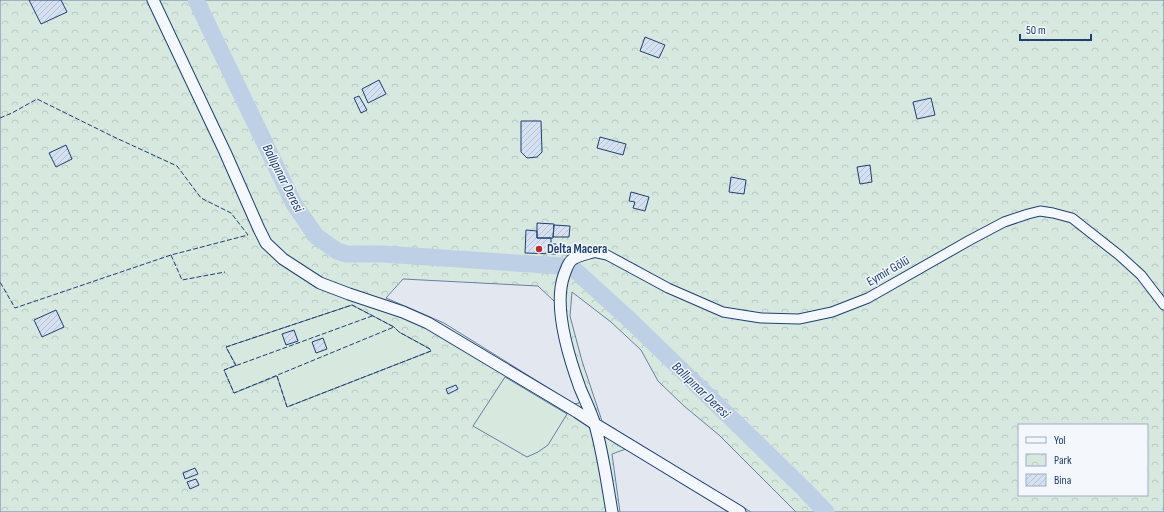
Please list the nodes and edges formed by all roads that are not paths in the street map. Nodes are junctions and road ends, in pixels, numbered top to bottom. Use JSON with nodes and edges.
{"nodes":[{"id":1,"x":153,"y":0,"type":"edge"},
{"id":2,"x":593,"y":252,"type":"joint"},
{"id":3,"x":1164,"y":305,"type":"edge"},
{"id":4,"x":595,"y":424,"type":"junction"},
{"id":5,"x":612,"y":512,"type":"edge"},
{"id":6,"x":740,"y":512,"type":"edge"}],
"edges":[{"from":1,"to":4,"type":"street"},
{"from":2,"to":3,"type":"street","name":"Eymir Gölü"},
{"from":2,"to":4,"type":"street"},
{"from":4,"to":5,"type":"street"},
{"from":4,"to":6,"type":"street"}]}
